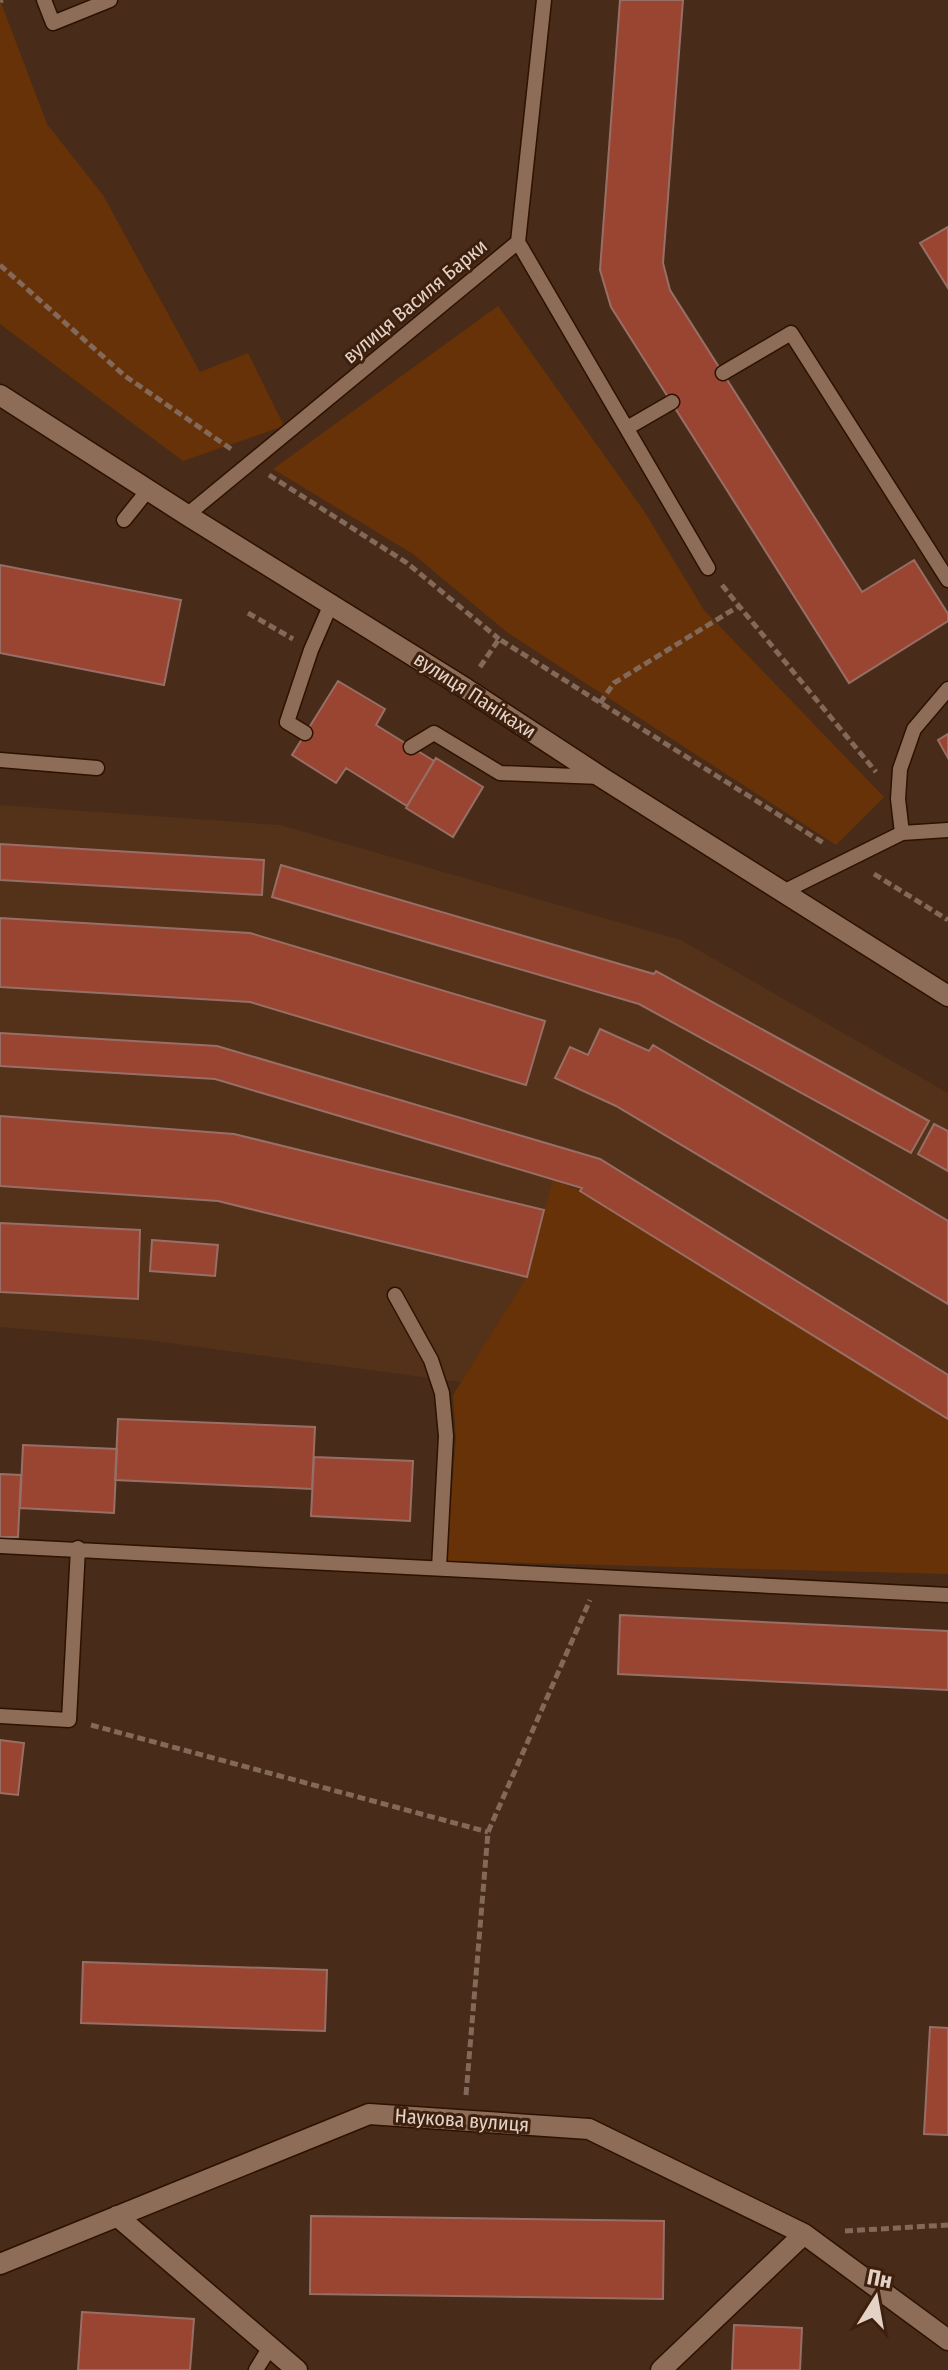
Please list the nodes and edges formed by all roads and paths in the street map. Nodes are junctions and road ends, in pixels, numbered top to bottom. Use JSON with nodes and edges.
{"nodes":[{"id":1,"x":44,"y":0,"type":"edge"},
{"id":2,"x":110,"y":0,"type":"edge"},
{"id":3,"x":544,"y":0,"type":"edge"},
{"id":4,"x":518,"y":242,"type":"junction"},
{"id":5,"x":723,"y":373,"type":"dead end"},
{"id":6,"x":0,"y":395,"type":"edge"},
{"id":7,"x":672,"y":402,"type":"dead end"},
{"id":8,"x":627,"y":428,"type":"junction"},
{"id":9,"x":148,"y":490,"type":"junction"},
{"id":10,"x":187,"y":515,"type":"junction"},
{"id":11,"x":124,"y":520,"type":"dead end"},
{"id":12,"x":708,"y":568,"type":"dead end"},
{"id":13,"x":948,"y":580,"type":"edge"},
{"id":14,"x":331,"y":604,"type":"junction"},
{"id":15,"x":248,"y":613,"type":"dead end"},
{"id":16,"x":311,"y":650,"type":"junction"},
{"id":17,"x":465,"y":688,"type":"junction"},
{"id":18,"x":948,"y":689,"type":"edge"},
{"id":19,"x":600,"y":703,"type":"junction"},
{"id":20,"x":305,"y":733,"type":"dead end"},
{"id":21,"x":411,"y":747,"type":"dead end"},
{"id":22,"x":0,"y":760,"type":"edge"},
{"id":23,"x":97,"y":768,"type":"dead end"},
{"id":24,"x":601,"y":777,"type":"junction"},
{"id":25,"x":898,"y":799,"type":"junction"},
{"id":26,"x":948,"y":830,"type":"edge"},
{"id":27,"x":902,"y":833,"type":"junction"},
{"id":28,"x":849,"y":859,"type":"junction"},
{"id":29,"x":783,"y":892,"type":"junction"},
{"id":30,"x":948,"y":920,"type":"edge"},
{"id":31,"x":948,"y":996,"type":"edge"},
{"id":32,"x":395,"y":1295,"type":"dead end"},
{"id":33,"x":0,"y":1546,"type":"edge"},
{"id":34,"x":78,"y":1548,"type":"junction"},
{"id":35,"x":439,"y":1568,"type":"junction"},
{"id":36,"x":600,"y":1577,"type":"junction"},
{"id":37,"x":948,"y":1595,"type":"edge"},
{"id":38,"x":0,"y":1716,"type":"edge"},
{"id":39,"x":69,"y":1720,"type":"junction"},
{"id":40,"x":488,"y":1832,"type":"junction"},
{"id":41,"x":464,"y":2120,"type":"junction"},
{"id":42,"x":117,"y":2216,"type":"junction"},
{"id":43,"x":948,"y":2225,"type":"edge"},
{"id":44,"x":804,"y":2234,"type":"junction"},
{"id":45,"x":0,"y":2264,"type":"edge"},
{"id":46,"x":948,"y":2340,"type":"edge"},
{"id":47,"x":270,"y":2347,"type":"junction"},
{"id":48,"x":256,"y":2370,"type":"edge"},
{"id":49,"x":297,"y":2370,"type":"edge"},
{"id":50,"x":661,"y":2370,"type":"edge"}],
"edges":[{"from":1,"to":2,"type":"lane"},
{"from":3,"to":4,"type":"lane","name":"вулиця Василя Барки"},
{"from":4,"to":8,"type":"lane"},
{"from":4,"to":10,"type":"lane","name":"вулиця Василя Барки"},
{"from":5,"to":13,"type":"lane"},
{"from":6,"to":9,"type":"street","name":"вулиця Панікахи"},
{"from":7,"to":8,"type":"lane"},
{"from":8,"to":12,"type":"lane"},
{"from":9,"to":10,"type":"street","name":"вулиця Панікахи"},
{"from":9,"to":11,"type":"lane"},
{"from":10,"to":14,"type":"street","name":"вулиця Панікахи"},
{"from":14,"to":16,"type":"lane"},
{"from":14,"to":17,"type":"street","name":"вулиця Панікахи"},
{"from":15,"to":16,"type":"path"},
{"from":16,"to":20,"type":"lane"},
{"from":17,"to":19,"type":"path"},
{"from":17,"to":24,"type":"street","name":"вулиця Панікахи"},
{"from":18,"to":25,"type":"lane"},
{"from":19,"to":25,"type":"path"},
{"from":19,"to":28,"type":"path"},
{"from":21,"to":24,"type":"lane"},
{"from":22,"to":23,"type":"lane"},
{"from":24,"to":29,"type":"street","name":"вулиця Панікахи"},
{"from":25,"to":27,"type":"lane"},
{"from":26,"to":27,"type":"lane"},
{"from":27,"to":28,"type":"lane"},
{"from":28,"to":29,"type":"lane"},
{"from":28,"to":30,"type":"path"},
{"from":29,"to":31,"type":"street","name":"вулиця Панікахи"},
{"from":32,"to":35,"type":"lane"},
{"from":33,"to":34,"type":"lane"},
{"from":34,"to":35,"type":"lane"},
{"from":34,"to":39,"type":"lane"},
{"from":35,"to":36,"type":"lane"},
{"from":36,"to":37,"type":"lane"},
{"from":36,"to":40,"type":"path"},
{"from":38,"to":39,"type":"lane"},
{"from":39,"to":40,"type":"path"},
{"from":40,"to":41,"type":"path"},
{"from":41,"to":42,"type":"street","name":"Наукова вулиця"},
{"from":41,"to":44,"type":"street","name":"Наукова вулиця"},
{"from":42,"to":45,"type":"street","name":"Наукова вулиця"},
{"from":42,"to":47,"type":"street"},
{"from":43,"to":44,"type":"path"},
{"from":44,"to":46,"type":"street","name":"Наукова вулиця"},
{"from":44,"to":50,"type":"street"},
{"from":47,"to":48,"type":"lane"},
{"from":47,"to":49,"type":"street"}]}
